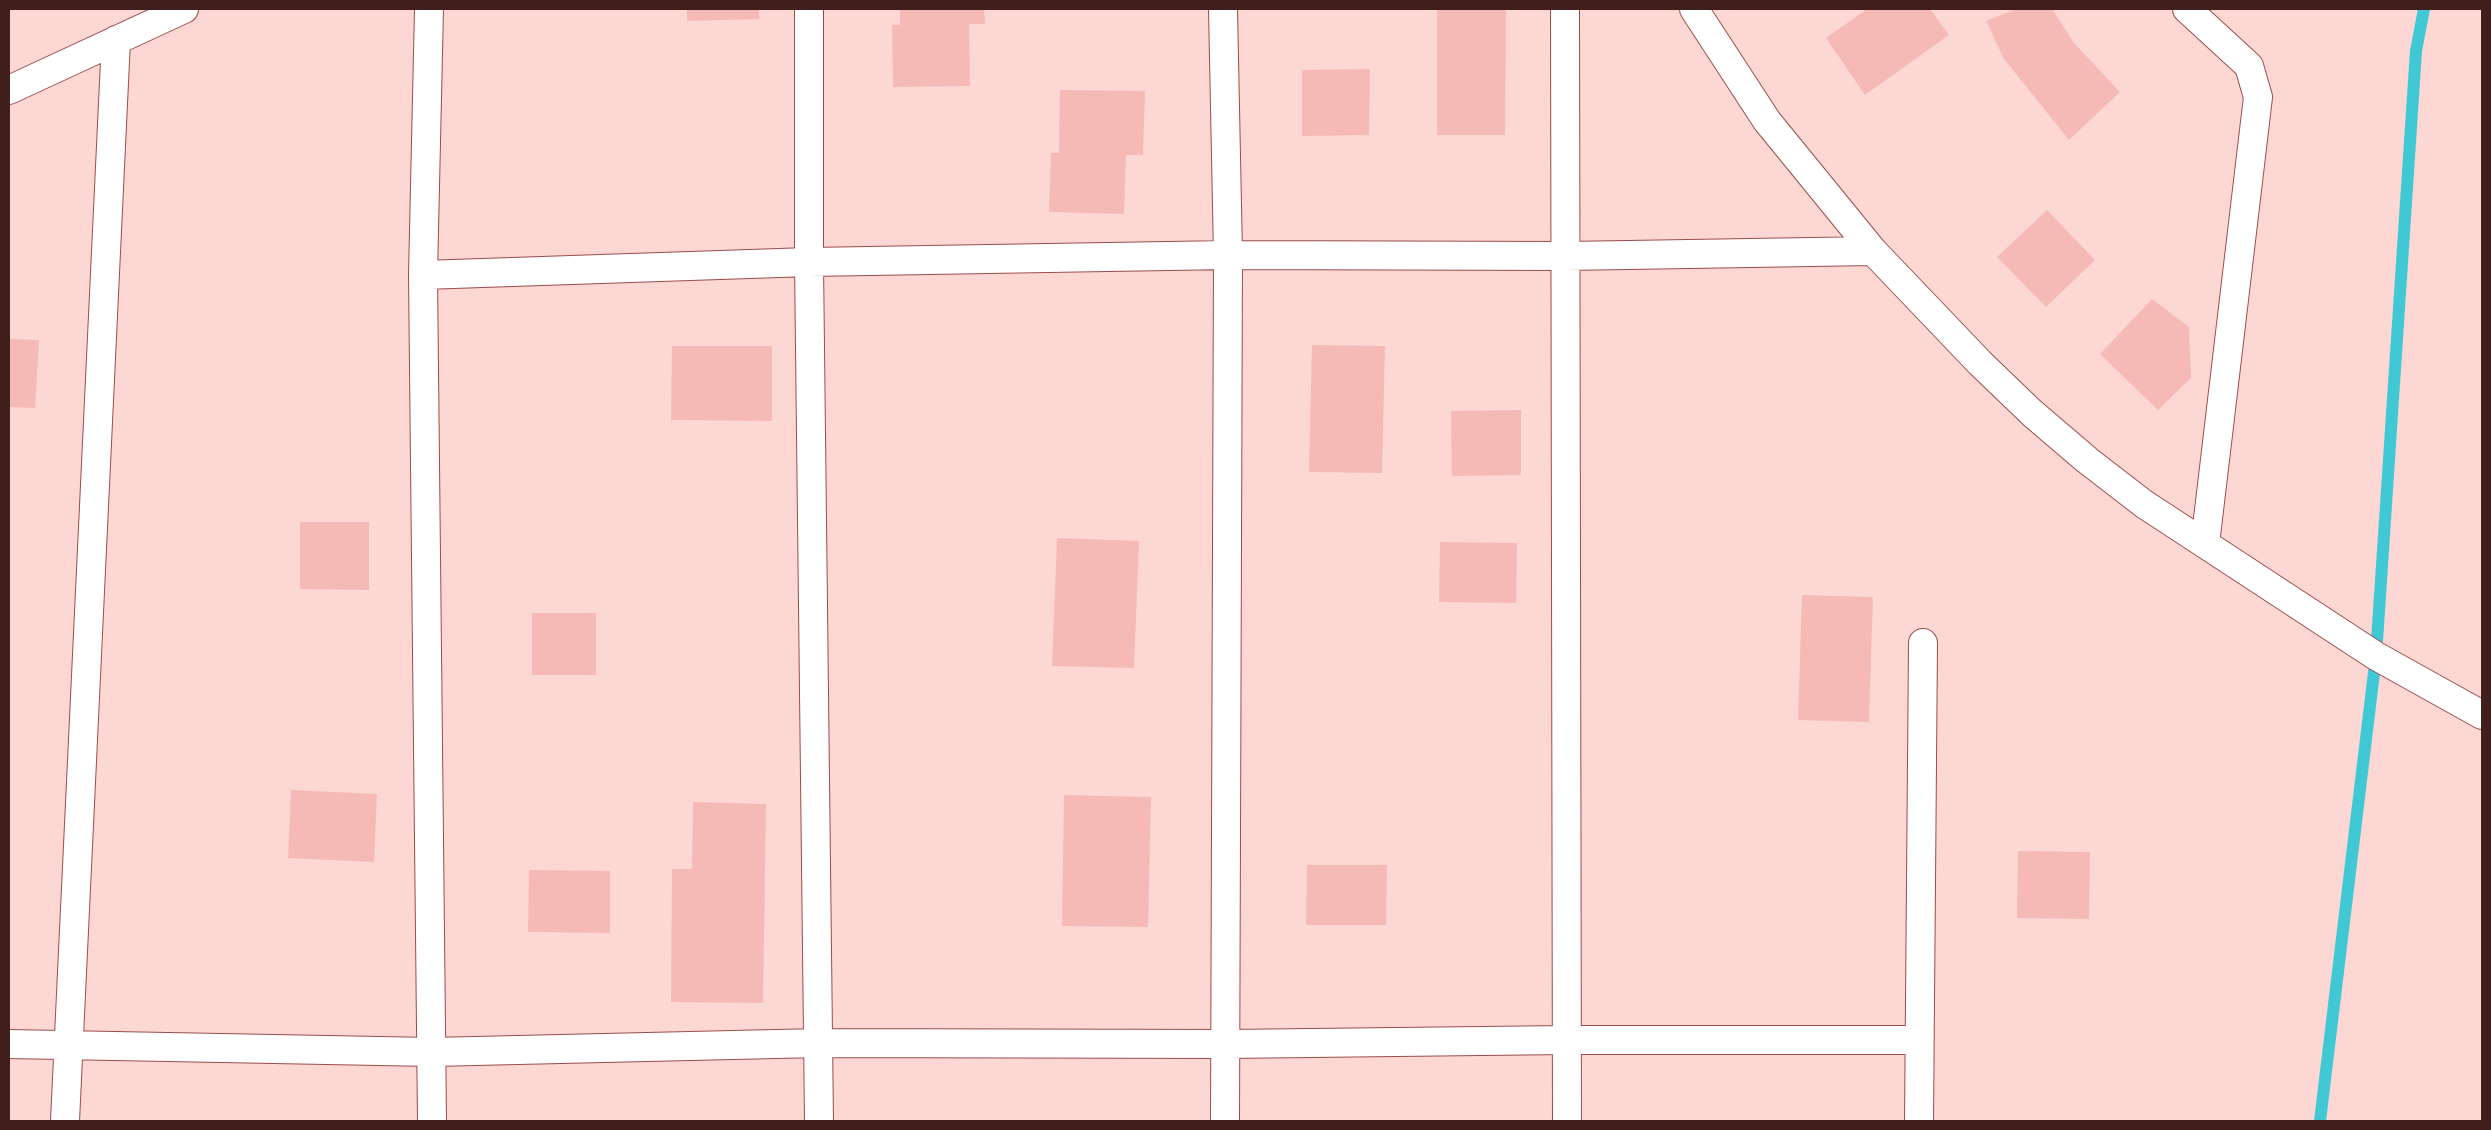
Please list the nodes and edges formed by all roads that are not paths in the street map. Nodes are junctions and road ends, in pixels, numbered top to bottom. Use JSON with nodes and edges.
{"nodes":[{"id":1,"x":184,"y":9,"type":"edge"},
{"id":2,"x":429,"y":9,"type":"edge"},
{"id":3,"x":809,"y":9,"type":"edge"},
{"id":4,"x":1223,"y":9,"type":"edge"},
{"id":5,"x":1564,"y":9,"type":"edge"},
{"id":6,"x":1694,"y":9,"type":"edge"},
{"id":7,"x":2187,"y":9,"type":"edge"},
{"id":8,"x":116,"y":40,"type":"junction"},
{"id":9,"x":9,"y":90,"type":"edge"},
{"id":10,"x":1873,"y":251,"type":"junction"},
{"id":11,"x":1228,"y":255,"type":"junction"},
{"id":12,"x":1566,"y":256,"type":"junction"},
{"id":13,"x":809,"y":262,"type":"junction"},
{"id":14,"x":423,"y":275,"type":"junction"},
{"id":15,"x":2205,"y":544,"type":"junction"},
{"id":16,"x":1923,"y":643,"type":"dead end"},
{"id":17,"x":2482,"y":715,"type":"edge"},
{"id":18,"x":1567,"y":1040,"type":"junction"},
{"id":19,"x":1919,"y":1040,"type":"junction"},
{"id":20,"x":9,"y":1044,"type":"edge"},
{"id":21,"x":818,"y":1044,"type":"junction"},
{"id":22,"x":1226,"y":1044,"type":"junction"},
{"id":23,"x":70,"y":1046,"type":"junction"},
{"id":24,"x":432,"y":1052,"type":"junction"},
{"id":25,"x":65,"y":1121,"type":"edge"},
{"id":26,"x":432,"y":1121,"type":"edge"},
{"id":27,"x":819,"y":1121,"type":"edge"},
{"id":28,"x":1225,"y":1121,"type":"edge"},
{"id":29,"x":1567,"y":1121,"type":"edge"},
{"id":30,"x":1919,"y":1121,"type":"edge"}],
"edges":[{"from":1,"to":8,"type":"street"},
{"from":2,"to":14,"type":"street"},
{"from":3,"to":13,"type":"street"},
{"from":4,"to":11,"type":"street"},
{"from":5,"to":12,"type":"street"},
{"from":6,"to":10,"type":"street"},
{"from":7,"to":15,"type":"street"},
{"from":8,"to":9,"type":"street"},
{"from":8,"to":23,"type":"street"},
{"from":10,"to":12,"type":"street"},
{"from":10,"to":15,"type":"street"},
{"from":11,"to":12,"type":"street"},
{"from":11,"to":13,"type":"street"},
{"from":11,"to":22,"type":"street"},
{"from":12,"to":18,"type":"street"},
{"from":13,"to":14,"type":"street"},
{"from":13,"to":21,"type":"street"},
{"from":14,"to":24,"type":"street"},
{"from":15,"to":17,"type":"street"},
{"from":16,"to":19,"type":"street"},
{"from":18,"to":19,"type":"street"},
{"from":18,"to":22,"type":"street"},
{"from":18,"to":29,"type":"street"},
{"from":19,"to":30,"type":"street"},
{"from":20,"to":23,"type":"street"},
{"from":21,"to":22,"type":"street"},
{"from":21,"to":24,"type":"street"},
{"from":21,"to":27,"type":"street"},
{"from":22,"to":28,"type":"street"},
{"from":23,"to":24,"type":"street"},
{"from":23,"to":25,"type":"street"},
{"from":24,"to":26,"type":"street"}]}
